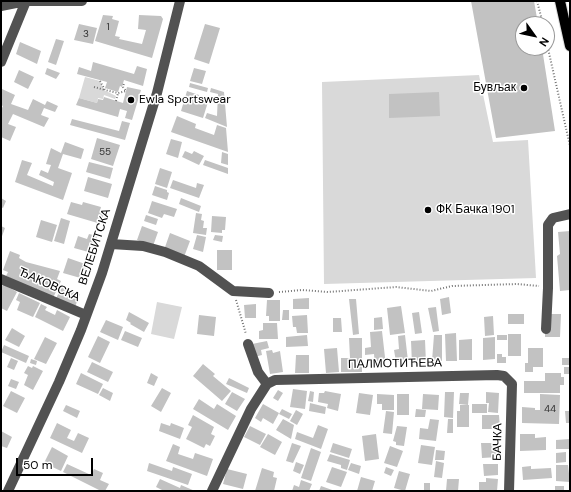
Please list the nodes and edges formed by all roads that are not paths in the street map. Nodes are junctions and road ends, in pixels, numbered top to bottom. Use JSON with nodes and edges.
{"nodes":[{"id":1,"x":82,"y":1,"type":"edge"},
{"id":2,"x":180,"y":1,"type":"edge"},
{"id":3,"x":560,"y":1,"type":"edge"},
{"id":4,"x":19,"y":2,"type":"edge"},
{"id":5,"x":1,"y":6,"type":"edge"},
{"id":6,"x":570,"y":46,"type":"edge"},
{"id":7,"x":1,"y":62,"type":"edge"},
{"id":8,"x":570,"y":214,"type":"edge"},
{"id":9,"x":111,"y":244,"type":"junction"},
{"id":10,"x":1,"y":279,"type":"edge"},
{"id":11,"x":269,"y":293,"type":"road end"},
{"id":12,"x":86,"y":315,"type":"junction"},
{"id":13,"x":546,"y":329,"type":"dead end"},
{"id":14,"x":248,"y":344,"type":"road end"},
{"id":15,"x":267,"y":384,"type":"junction"},
{"id":16,"x":512,"y":394,"type":"joint"},
{"id":17,"x":215,"y":490,"type":"edge"},
{"id":18,"x":8,"y":491,"type":"edge"},
{"id":19,"x":509,"y":491,"type":"edge"}],
"edges":[{"from":1,"to":4,"type":"street"},
{"from":2,"to":9,"type":"street","name":"ВЕЛЕБИТСКА"},
{"from":3,"to":6,"type":"main road"},
{"from":4,"to":5,"type":"street"},
{"from":4,"to":7,"type":"street"},
{"from":8,"to":13,"type":"street"},
{"from":9,"to":11,"type":"street"},
{"from":9,"to":12,"type":"street","name":"ВЕЛЕБИТСКА"},
{"from":10,"to":12,"type":"street","name":"ЂАКОВСКА"},
{"from":12,"to":18,"type":"street","name":"ВЕЛЕБИТСКА"},
{"from":14,"to":15,"type":"street"},
{"from":15,"to":16,"type":"street","name":"ПАЛМОТИЋЕВА"},
{"from":15,"to":17,"type":"street"},
{"from":16,"to":19,"type":"street","name":"БАЧКА"}]}
